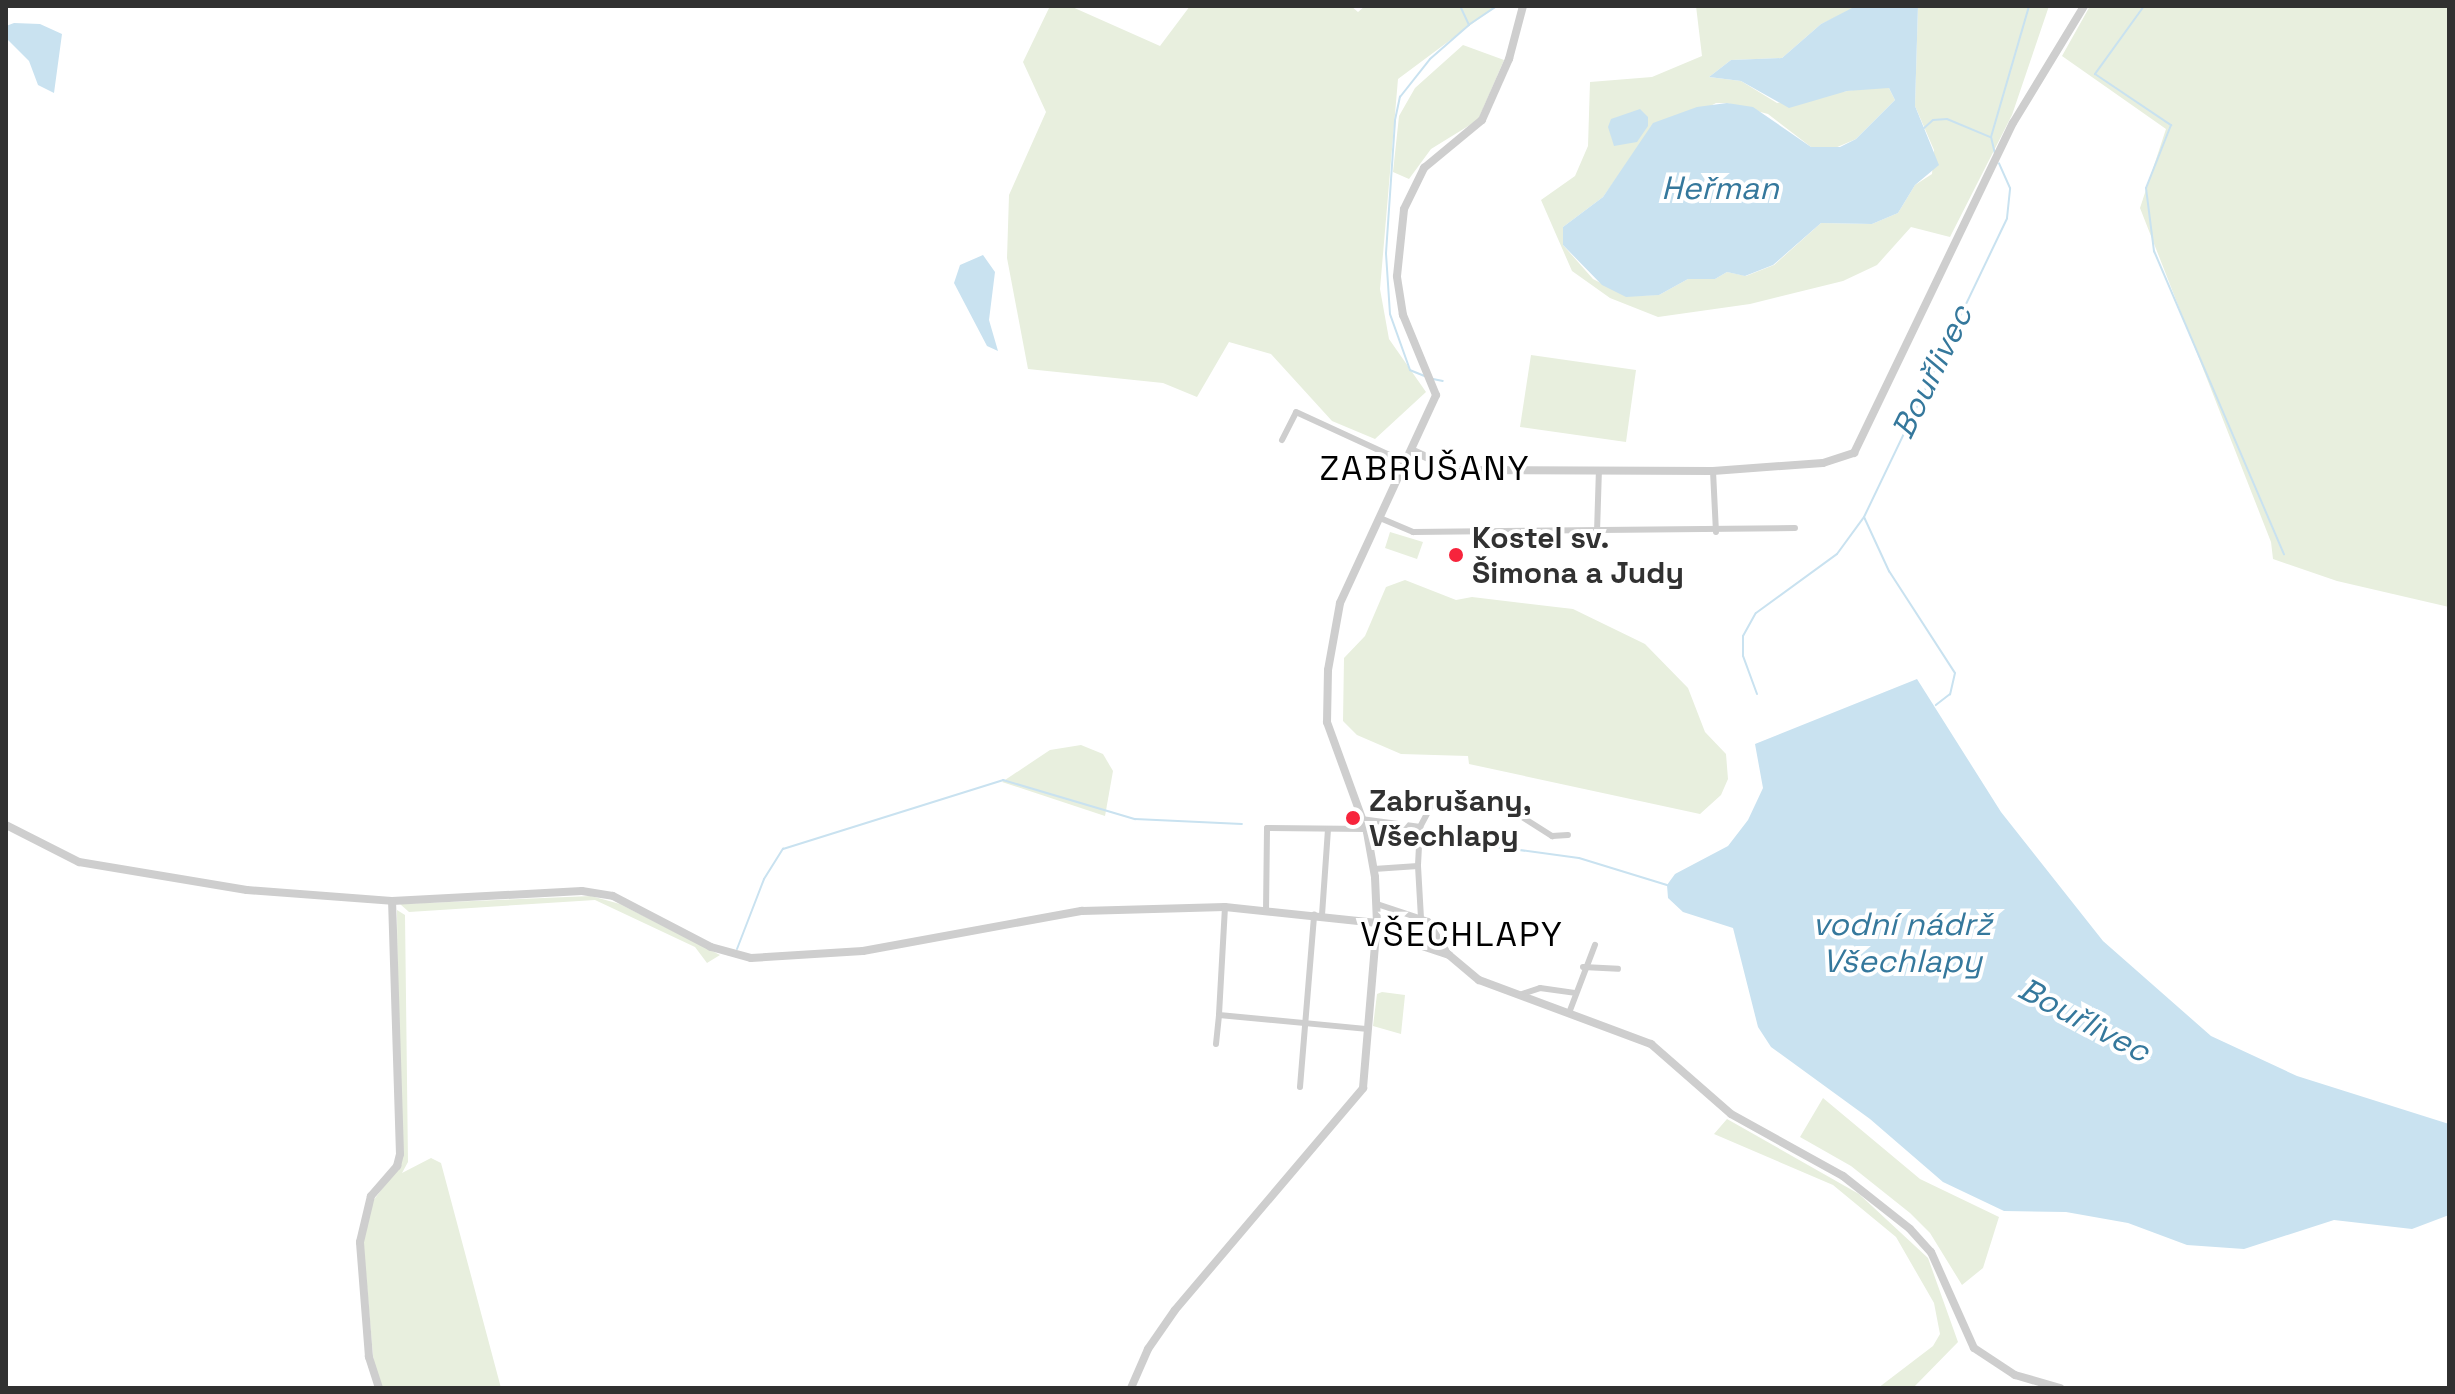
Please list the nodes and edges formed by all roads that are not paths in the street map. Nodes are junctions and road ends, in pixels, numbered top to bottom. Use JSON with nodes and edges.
{"nodes":[{"id":1,"x":1523,"y":6,"type":"edge"},
{"id":2,"x":2084,"y":6,"type":"edge"},
{"id":3,"x":1282,"y":440,"type":"dead end"},
{"id":4,"x":1413,"y":451,"type":"junction"},
{"id":5,"x":1407,"y":463,"type":"junction"},
{"id":6,"x":1599,"y":470,"type":"junction"},
{"id":7,"x":1713,"y":471,"type":"junction"},
{"id":8,"x":1380,"y":518,"type":"junction"},
{"id":9,"x":1795,"y":528,"type":"dead end"},
{"id":10,"x":1597,"y":532,"type":"junction"},
{"id":11,"x":1716,"y":532,"type":"junction"},
{"id":12,"x":1361,"y":819,"type":"junction"},
{"id":13,"x":6,"y":825,"type":"edge"},
{"id":14,"x":1420,"y":827,"type":"junction"},
{"id":15,"x":1366,"y":829,"type":"junction"},
{"id":16,"x":1328,"y":830,"type":"junction"},
{"id":17,"x":1568,"y":835,"type":"dead end"},
{"id":18,"x":1418,"y":866,"type":"junction"},
{"id":19,"x":1374,"y":869,"type":"junction"},
{"id":20,"x":392,"y":901,"type":"junction"},
{"id":21,"x":1377,"y":904,"type":"junction"},
{"id":22,"x":1225,"y":907,"type":"junction"},
{"id":23,"x":1266,"y":911,"type":"junction"},
{"id":24,"x":1318,"y":915,"type":"junction"},
{"id":25,"x":1421,"y":918,"type":"junction"},
{"id":26,"x":1377,"y":923,"type":"junction"},
{"id":27,"x":1595,"y":945,"type":"dead end"},
{"id":28,"x":1449,"y":955,"type":"junction"},
{"id":29,"x":1583,"y":967,"type":"junction"},
{"id":30,"x":1618,"y":969,"type":"dead end"},
{"id":31,"x":1575,"y":993,"type":"junction"},
{"id":32,"x":1519,"y":995,"type":"junction"},
{"id":33,"x":1569,"y":1013,"type":"junction"},
{"id":34,"x":1219,"y":1015,"type":"junction"},
{"id":35,"x":1305,"y":1023,"type":"junction"},
{"id":36,"x":1368,"y":1029,"type":"junction"},
{"id":37,"x":1216,"y":1044,"type":"dead end"},
{"id":38,"x":1300,"y":1087,"type":"dead end"},
{"id":39,"x":379,"y":1388,"type":"edge"},
{"id":40,"x":1131,"y":1388,"type":"edge"},
{"id":41,"x":2060,"y":1388,"type":"edge"}],
"edges":[{"from":1,"to":4,"type":"street"},
{"from":2,"to":7,"type":"street"},
{"from":3,"to":5,"type":"street"},
{"from":4,"to":5,"type":"street"},
{"from":4,"to":6,"type":"street"},
{"from":5,"to":8,"type":"street"},
{"from":6,"to":7,"type":"street"},
{"from":6,"to":10,"type":"street"},
{"from":7,"to":11,"type":"street"},
{"from":8,"to":10,"type":"street"},
{"from":8,"to":12,"type":"street"},
{"from":9,"to":11,"type":"street"},
{"from":10,"to":11,"type":"street"},
{"from":12,"to":14,"type":"street"},
{"from":12,"to":15,"type":"street"},
{"from":13,"to":20,"type":"street"},
{"from":14,"to":17,"type":"street"},
{"from":14,"to":18,"type":"street"},
{"from":15,"to":16,"type":"street"},
{"from":15,"to":19,"type":"street"},
{"from":16,"to":23,"type":"street"},
{"from":16,"to":24,"type":"street"},
{"from":18,"to":19,"type":"street"},
{"from":18,"to":25,"type":"street"},
{"from":19,"to":21,"type":"street"},
{"from":20,"to":22,"type":"street"},
{"from":20,"to":39,"type":"street"},
{"from":21,"to":25,"type":"street"},
{"from":21,"to":26,"type":"street"},
{"from":22,"to":23,"type":"street"},
{"from":22,"to":34,"type":"street"},
{"from":23,"to":24,"type":"street"},
{"from":24,"to":26,"type":"street"},
{"from":24,"to":35,"type":"street"},
{"from":25,"to":28,"type":"street"},
{"from":26,"to":28,"type":"street"},
{"from":26,"to":36,"type":"street"},
{"from":27,"to":29,"type":"street"},
{"from":28,"to":32,"type":"street"},
{"from":29,"to":30,"type":"street"},
{"from":29,"to":31,"type":"street"},
{"from":31,"to":32,"type":"street"},
{"from":31,"to":33,"type":"street"},
{"from":32,"to":33,"type":"street"},
{"from":33,"to":41,"type":"street"},
{"from":34,"to":35,"type":"street"},
{"from":34,"to":37,"type":"street"},
{"from":35,"to":36,"type":"street"},
{"from":35,"to":38,"type":"street"},
{"from":36,"to":40,"type":"street"}]}
